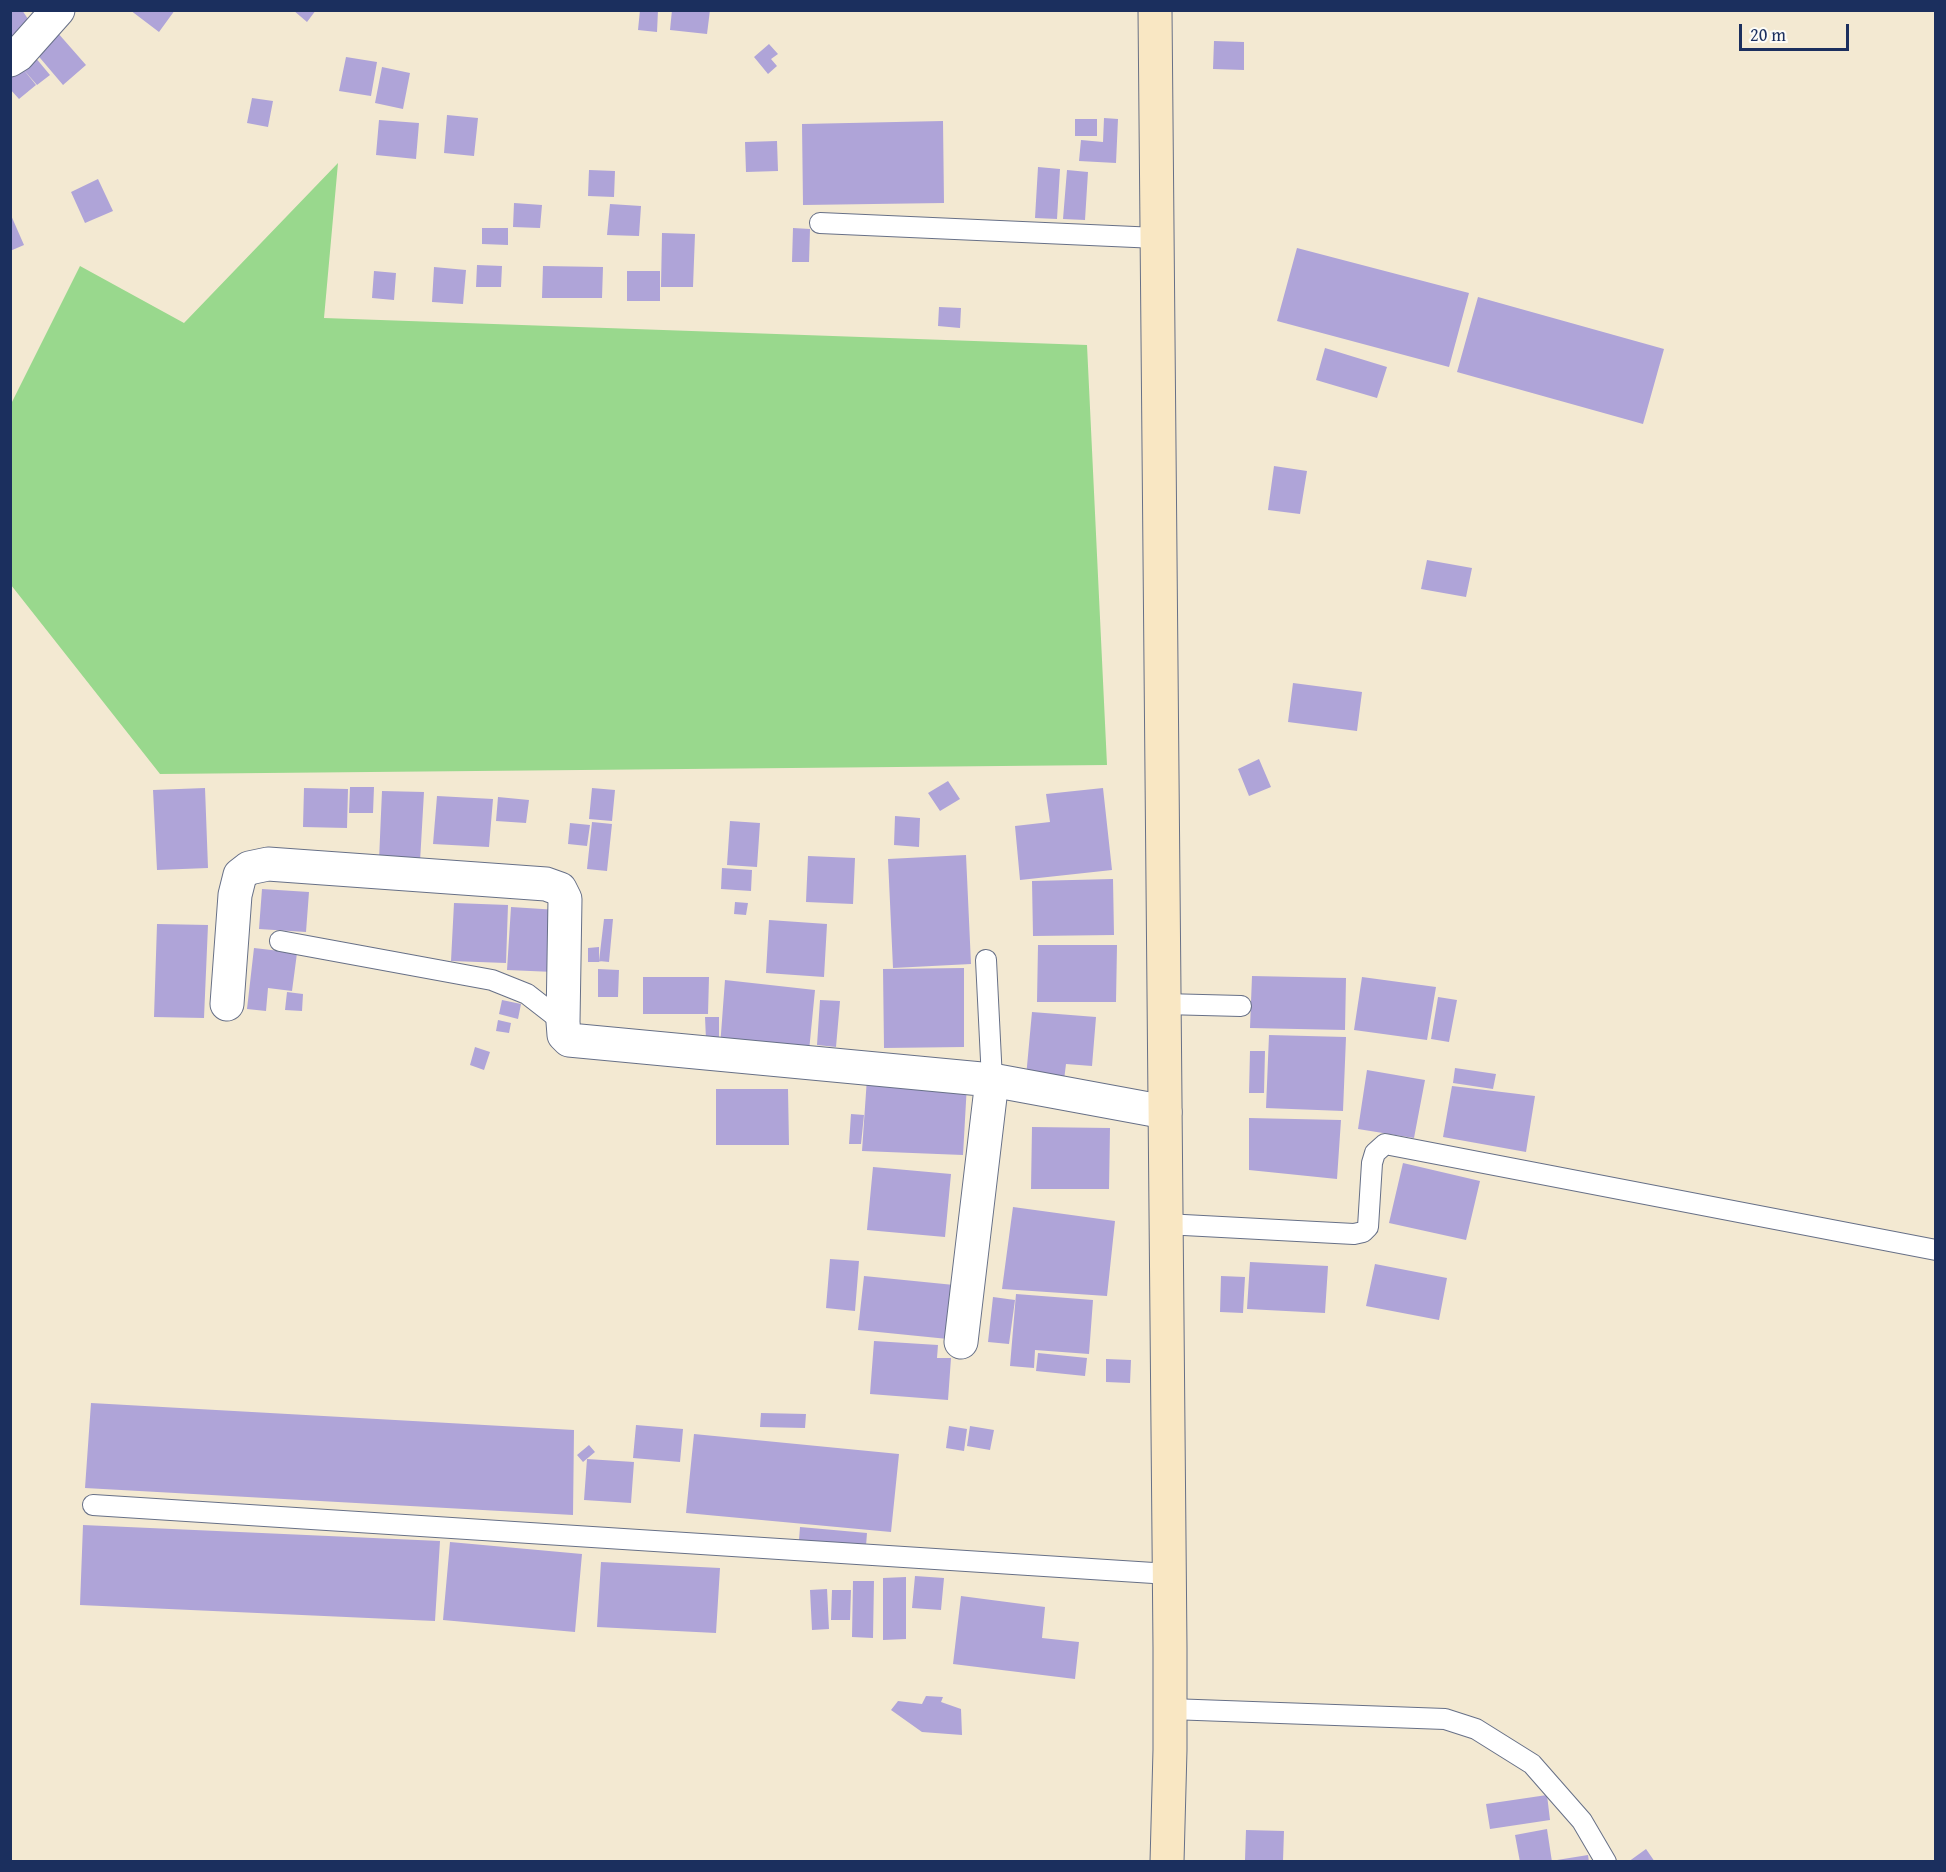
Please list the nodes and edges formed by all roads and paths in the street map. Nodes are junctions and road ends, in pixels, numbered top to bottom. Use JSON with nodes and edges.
{"nodes":[{"id":1,"x":58,"y":10,"type":"edge"},
{"id":2,"x":1155,"y":10,"type":"edge"},
{"id":3,"x":10,"y":60,"type":"edge"},
{"id":4,"x":819,"y":223,"type":"dead end"},
{"id":5,"x":1157,"y":238,"type":"junction"},
{"id":6,"x":280,"y":941,"type":"dead end"},
{"id":7,"x":986,"y":960,"type":"dead end"},
{"id":8,"x":227,"y":1004,"type":"dead end"},
{"id":9,"x":1164,"y":1004,"type":"junction"},
{"id":10,"x":1241,"y":1006,"type":"dead end"},
{"id":11,"x":563,"y":1022,"type":"junction"},
{"id":12,"x":992,"y":1080,"type":"junction"},
{"id":13,"x":1165,"y":1112,"type":"junction"},
{"id":14,"x":1165,"y":1224,"type":"junction"},
{"id":15,"x":1935,"y":1250,"type":"edge"},
{"id":16,"x":961,"y":1341,"type":"dead end"},
{"id":17,"x":93,"y":1505,"type":"dead end"},
{"id":18,"x":1169,"y":1574,"type":"junction"},
{"id":19,"x":1170,"y":1709,"type":"junction"},
{"id":20,"x":1167,"y":1862,"type":"edge"},
{"id":21,"x":1606,"y":1862,"type":"edge"}],
"edges":[{"from":1,"to":3,"type":"street"},
{"from":2,"to":5,"type":"street"},
{"from":4,"to":5,"type":"lane"},
{"from":5,"to":9,"type":"street"},
{"from":6,"to":11,"type":"lane"},
{"from":7,"to":12,"type":"lane"},
{"from":8,"to":11,"type":"street"},
{"from":9,"to":10,"type":"lane"},
{"from":9,"to":13,"type":"street"},
{"from":11,"to":12,"type":"street"},
{"from":12,"to":13,"type":"street"},
{"from":12,"to":16,"type":"street"},
{"from":13,"to":14,"type":"street"},
{"from":14,"to":15,"type":"lane"},
{"from":14,"to":18,"type":"street"},
{"from":17,"to":18,"type":"lane"},
{"from":18,"to":19,"type":"street"},
{"from":19,"to":20,"type":"street"},
{"from":19,"to":21,"type":"lane"}]}
